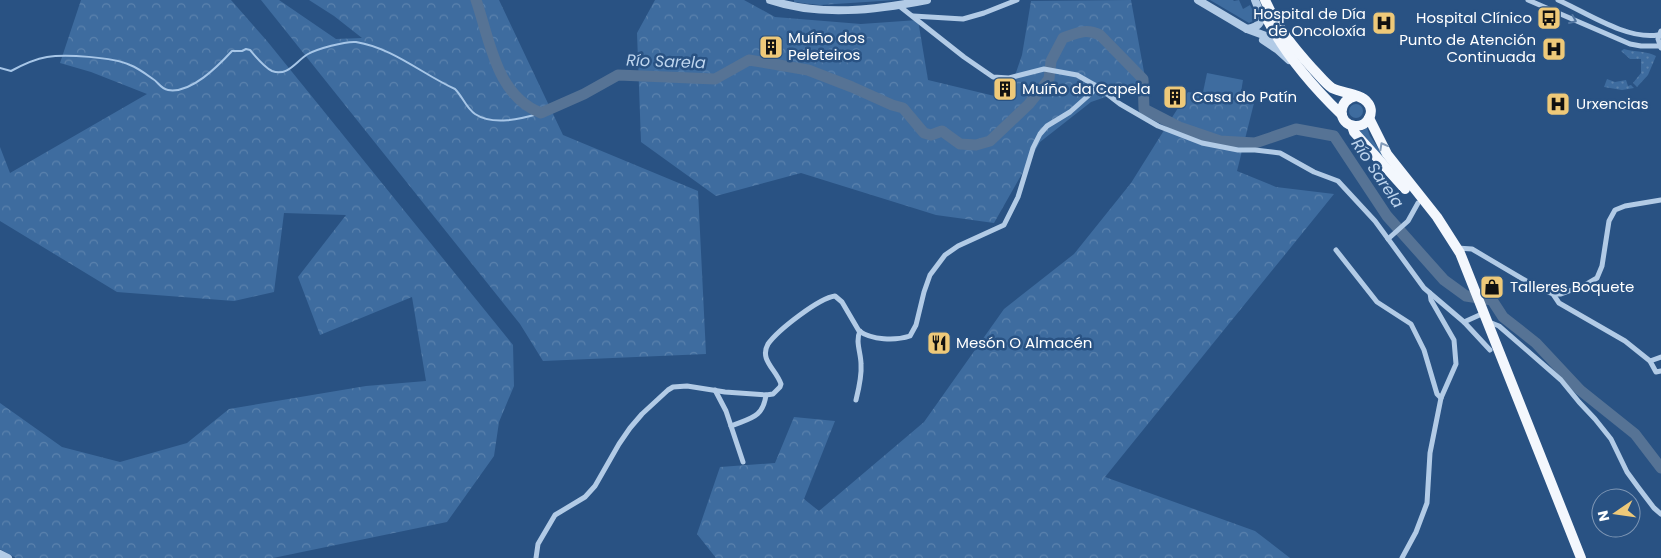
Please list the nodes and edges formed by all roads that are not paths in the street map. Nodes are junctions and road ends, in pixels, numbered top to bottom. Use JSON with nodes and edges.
{"nodes":[{"id":1,"x":770,"y":0,"type":"edge"},
{"id":2,"x":927,"y":0,"type":"edge"},
{"id":3,"x":1017,"y":0,"type":"edge"},
{"id":4,"x":1198,"y":0,"type":"edge"},
{"id":5,"x":1256,"y":0,"type":"edge"},
{"id":6,"x":1265,"y":0,"type":"edge"},
{"id":7,"x":1528,"y":0,"type":"edge"},
{"id":8,"x":1558,"y":0,"type":"edge"},
{"id":9,"x":898,"y":5,"type":"junction"},
{"id":10,"x":912,"y":16,"type":"junction"},
{"id":11,"x":1271,"y":20,"type":"junction"},
{"id":12,"x":1247,"y":29,"type":"junction"},
{"id":13,"x":1660,"y":33,"type":"edge"},
{"id":14,"x":1279,"y":41,"type":"junction"},
{"id":15,"x":1660,"y":47,"type":"edge"},
{"id":16,"x":1299,"y":68,"type":"junction"},
{"id":17,"x":1098,"y":87,"type":"junction"},
{"id":18,"x":1330,"y":87,"type":"junction"},
{"id":19,"x":1356,"y":96,"type":"junction"},
{"id":20,"x":1342,"y":115,"type":"junction"},
{"id":21,"x":1370,"y":118,"type":"junction"},
{"id":22,"x":1352,"y":126,"type":"junction"},
{"id":23,"x":1661,"y":200,"type":"edge"},
{"id":24,"x":1418,"y":204,"type":"junction"},
{"id":25,"x":1390,"y":237,"type":"junction"},
{"id":26,"x":1455,"y":245,"type":"junction"},
{"id":27,"x":1336,"y":250,"type":"dead end"},
{"id":28,"x":1430,"y":293,"type":"junction"},
{"id":29,"x":1553,"y":294,"type":"junction"},
{"id":30,"x":1485,"y":314,"type":"junction"},
{"id":31,"x":1464,"y":322,"type":"junction"},
{"id":32,"x":860,"y":332,"type":"junction"},
{"id":33,"x":1490,"y":350,"type":"dead end"},
{"id":34,"x":1661,"y":357,"type":"edge"},
{"id":35,"x":1650,"y":361,"type":"junction"},
{"id":36,"x":1661,"y":372,"type":"edge"},
{"id":37,"x":714,"y":390,"type":"junction"},
{"id":38,"x":766,"y":395,"type":"junction"},
{"id":39,"x":1441,"y":398,"type":"junction"},
{"id":40,"x":856,"y":400,"type":"dead end"},
{"id":41,"x":731,"y":426,"type":"junction"},
{"id":42,"x":743,"y":462,"type":"dead end"},
{"id":43,"x":1661,"y":514,"type":"edge"},
{"id":44,"x":0,"y":554,"type":"edge"},
{"id":45,"x":8,"y":558,"type":"edge"},
{"id":46,"x":536,"y":558,"type":"edge"},
{"id":47,"x":1402,"y":558,"type":"edge"},
{"id":48,"x":1581,"y":558,"type":"edge"}],
"edges":[{"from":1,"to":9,"type":"street"},
{"from":2,"to":9,"type":"street"},
{"from":3,"to":10,"type":"street"},
{"from":4,"to":12,"type":"street"},
{"from":5,"to":11,"type":"main road"},
{"from":5,"to":12,"type":"street"},
{"from":6,"to":11,"type":"main road"},
{"from":7,"to":15,"type":"street","one_way":true},
{"from":8,"to":13,"type":"street"},
{"from":9,"to":10,"type":"street"},
{"from":10,"to":17,"type":"street"},
{"from":11,"to":14,"type":"main road"},
{"from":11,"to":18,"type":"main road"},
{"from":12,"to":14,"type":"street"},
{"from":12,"to":16,"type":"street"},
{"from":13,"to":15,"type":"street"},
{"from":14,"to":16,"type":"main road"},
{"from":14,"to":18,"type":"street"},
{"from":16,"to":20,"type":"main road"},
{"from":17,"to":25,"type":"street"},
{"from":17,"to":32,"type":"street"},
{"from":18,"to":19,"type":"main road"},
{"from":19,"to":20,"type":"main road"},
{"from":19,"to":21,"type":"main road"},
{"from":20,"to":22,"type":"main road"},
{"from":21,"to":22,"type":"main road"},
{"from":26,"to":21,"type":"main road","one_way":true},
{"from":22,"to":24,"type":"main road"},
{"from":23,"to":29,"type":"street"},
{"from":24,"to":25,"type":"street"},
{"from":24,"to":26,"type":"main road"},
{"from":25,"to":28,"type":"street"},
{"from":26,"to":29,"type":"street"},
{"from":26,"to":30,"type":"main road"},
{"from":27,"to":39,"type":"street"},
{"from":28,"to":31,"type":"street"},
{"from":28,"to":39,"type":"street"},
{"from":29,"to":35,"type":"street"},
{"from":30,"to":31,"type":"street"},
{"from":30,"to":43,"type":"street"},
{"from":30,"to":48,"type":"main road"},
{"from":31,"to":33,"type":"street"},
{"from":32,"to":38,"type":"street"},
{"from":32,"to":40,"type":"street"},
{"from":34,"to":35,"type":"street"},
{"from":35,"to":36,"type":"street"},
{"from":37,"to":38,"type":"street"},
{"from":37,"to":41,"type":"street"},
{"from":37,"to":46,"type":"street"},
{"from":38,"to":41,"type":"street"},
{"from":39,"to":47,"type":"street"},
{"from":41,"to":42,"type":"street"},
{"from":44,"to":45,"type":"street"}]}
